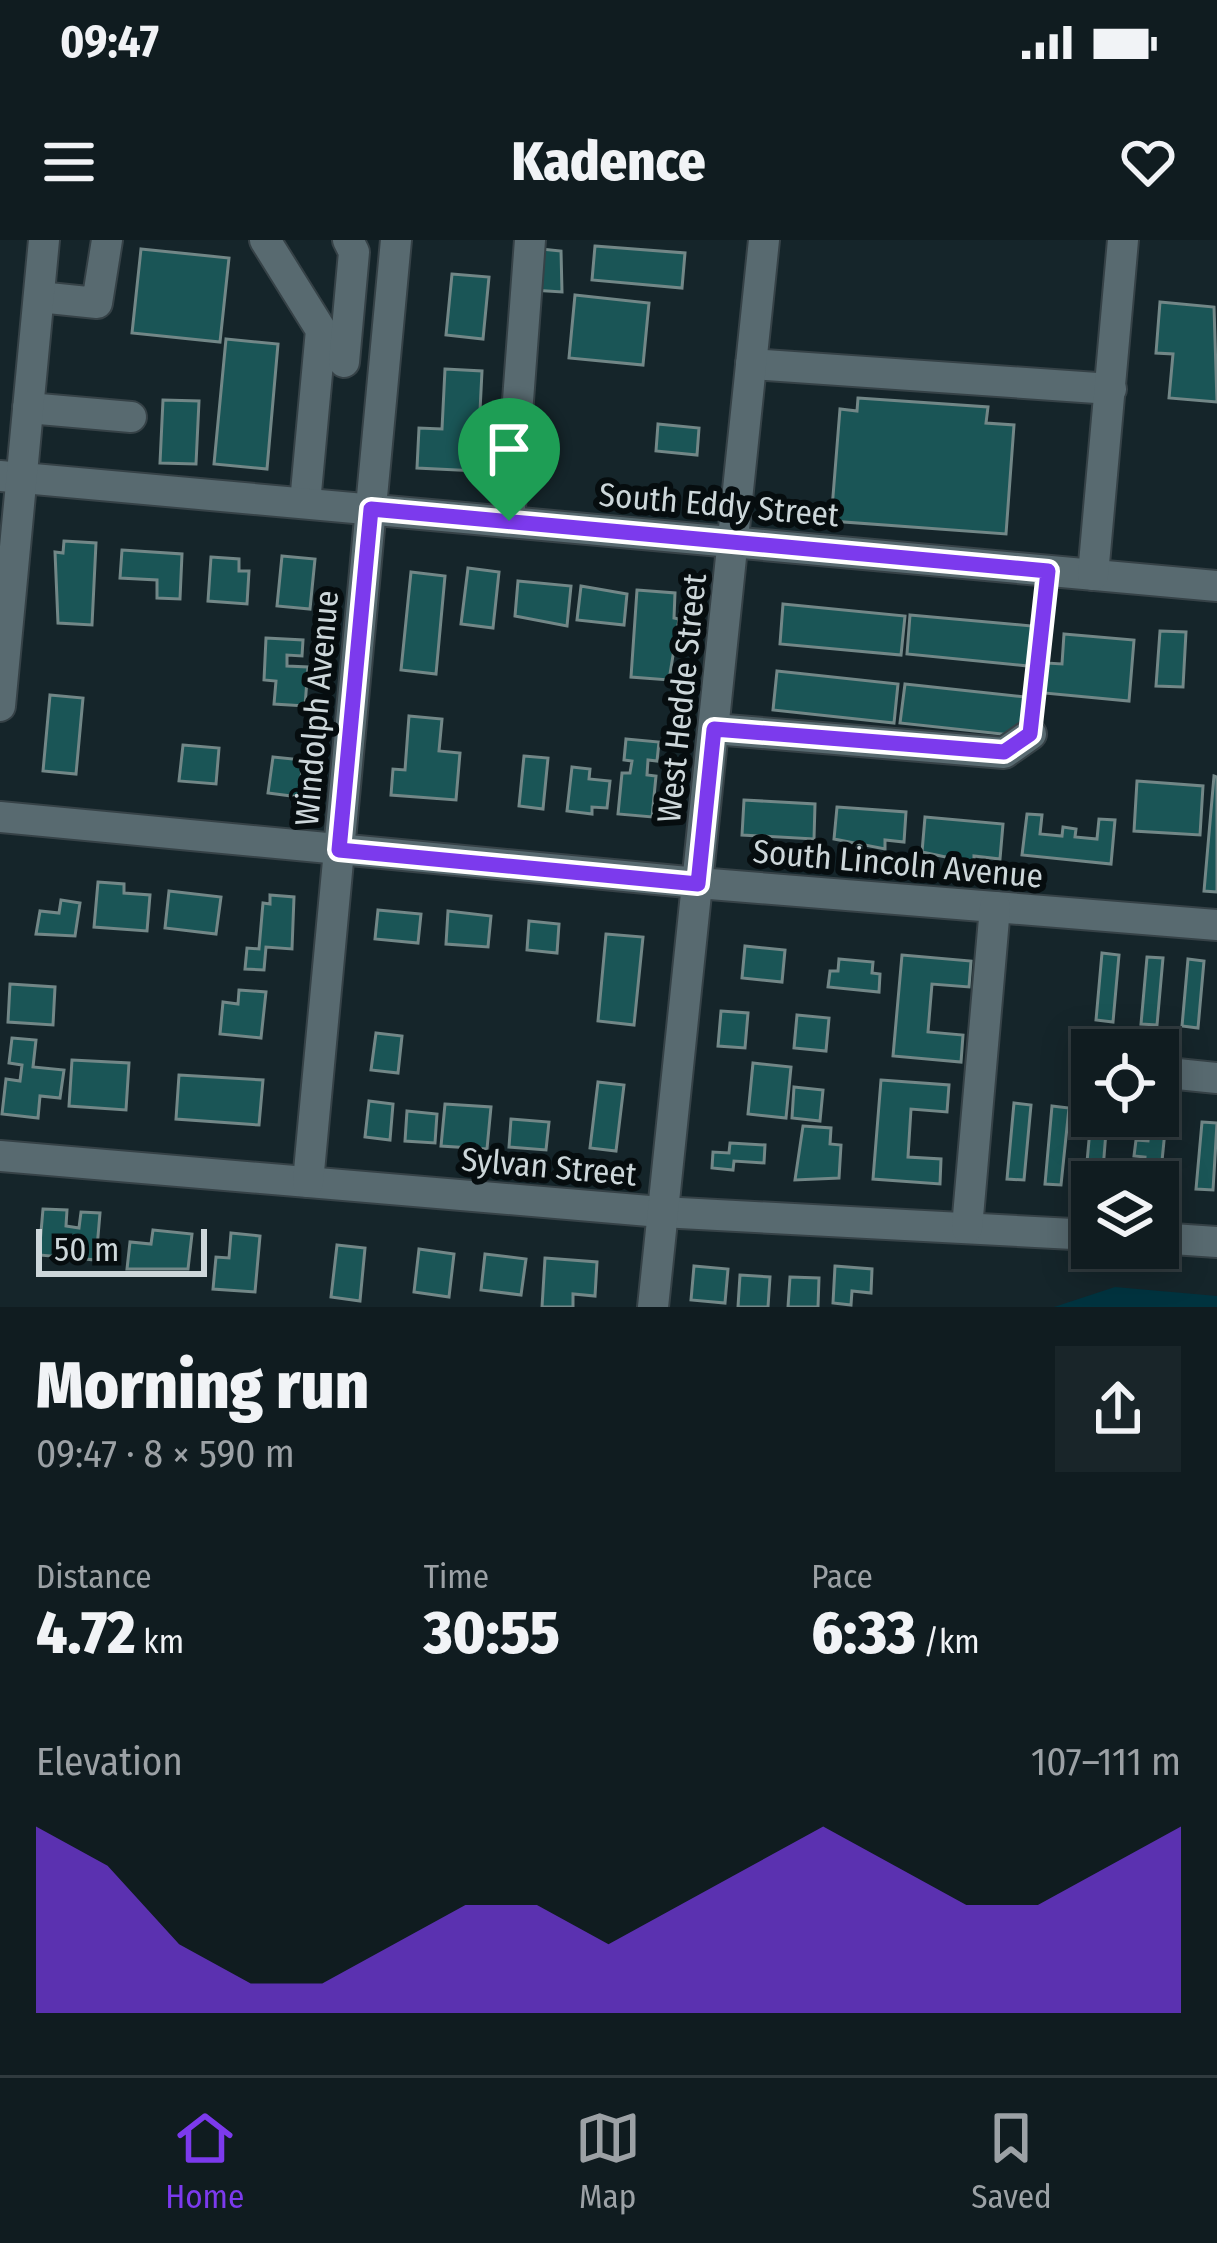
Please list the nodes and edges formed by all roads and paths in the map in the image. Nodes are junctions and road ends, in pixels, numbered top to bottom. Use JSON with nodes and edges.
{"nodes":[{"id":1,"x":44,"y":240,"type":"edge"},
{"id":2,"x":107,"y":240,"type":"edge"},
{"id":3,"x":348,"y":240,"type":"edge"},
{"id":4,"x":396,"y":240,"type":"edge"},
{"id":5,"x":530,"y":240,"type":"edge"},
{"id":6,"x":764,"y":240,"type":"edge"},
{"id":7,"x":1123,"y":240,"type":"edge"},
{"id":8,"x":273,"y":243,"type":"edge"},
{"id":9,"x":39,"y":297,"type":"junction"},
{"id":10,"x":331,"y":361,"type":"junction"},
{"id":11,"x":751,"y":364,"type":"junction"},
{"id":12,"x":384,"y":365,"type":"junction"},
{"id":13,"x":1111,"y":389,"type":"junction"},
{"id":14,"x":28,"y":408,"type":"junction"},
{"id":15,"x":131,"y":417,"type":"dead end"},
{"id":16,"x":11,"y":477,"type":"edge"},
{"id":17,"x":305,"y":503,"type":"junction"},
{"id":18,"x":371,"y":509,"type":"junction"},
{"id":19,"x":509,"y":521,"type":"junction"},
{"id":20,"x":733,"y":542,"type":"junction"},
{"id":21,"x":1048,"y":571,"type":"junction"},
{"id":22,"x":1093,"y":574,"type":"junction"},
{"id":23,"x":1217,"y":586,"type":"edge"},
{"id":24,"x":0,"y":706,"type":"edge"},
{"id":25,"x":714,"y":729,"type":"junction"},
{"id":26,"x":1030,"y":734,"type":"joint"},
{"id":27,"x":0,"y":817,"type":"edge"},
{"id":28,"x":339,"y":850,"type":"junction"},
{"id":29,"x":698,"y":884,"type":"junction"},
{"id":30,"x":995,"y":908,"type":"junction"},
{"id":31,"x":1217,"y":925,"type":"edge"},
{"id":32,"x":1179,"y":1074,"type":"edge"},
{"id":33,"x":1217,"y":1078,"type":"edge"},
{"id":34,"x":0,"y":1156,"type":"edge"},
{"id":35,"x":308,"y":1182,"type":"junction"},
{"id":36,"x":661,"y":1212,"type":"junction"},
{"id":37,"x":967,"y":1228,"type":"junction"},
{"id":38,"x":1071,"y":1234,"type":"edge"},
{"id":39,"x":1179,"y":1239,"type":"edge"},
{"id":40,"x":1217,"y":1242,"type":"edge"},
{"id":41,"x":653,"y":1307,"type":"edge"}],
"edges":[{"from":1,"to":9,"type":"street"},
{"from":2,"to":9,"type":"street"},
{"from":3,"to":10,"type":"street"},
{"from":4,"to":12,"type":"street","name":"Windolph Avenue"},
{"from":5,"to":19,"type":"street"},
{"from":6,"to":11,"type":"street","name":"West Hedde Street"},
{"from":7,"to":13,"type":"street"},
{"from":8,"to":10,"type":"street"},
{"from":9,"to":14,"type":"street"},
{"from":10,"to":12,"type":"street"},
{"from":10,"to":17,"type":"street"},
{"from":11,"to":13,"type":"street"},
{"from":11,"to":20,"type":"street","name":"West Hedde Street"},
{"from":12,"to":18,"type":"street","name":"Windolph Avenue"},
{"from":13,"to":22,"type":"street"},
{"from":14,"to":15,"type":"street"},
{"from":14,"to":16,"type":"street"},
{"from":16,"to":17,"type":"street","name":"South Eddy Street"},
{"from":16,"to":24,"type":"street"},
{"from":17,"to":18,"type":"street","name":"South Eddy Street"},
{"from":18,"to":19,"type":"street","name":"South Eddy Street"},
{"from":18,"to":28,"type":"street","name":"Windolph Avenue"},
{"from":19,"to":20,"type":"street","name":"South Eddy Street"},
{"from":20,"to":21,"type":"street","name":"South Eddy Street"},
{"from":20,"to":25,"type":"street","name":"West Hedde Street"},
{"from":21,"to":22,"type":"street","name":"South Eddy Street"},
{"from":21,"to":26,"type":"path"},
{"from":22,"to":23,"type":"street","name":"South Eddy Street"},
{"from":25,"to":26,"type":"street"},
{"from":25,"to":29,"type":"street","name":"West Hedde Street"},
{"from":27,"to":28,"type":"street","name":"South Lincoln Avenue"},
{"from":28,"to":29,"type":"street","name":"South Lincoln Avenue"},
{"from":28,"to":35,"type":"street","name":"Windolph Avenue"},
{"from":29,"to":30,"type":"street","name":"South Lincoln Avenue"},
{"from":29,"to":36,"type":"street","name":"West Hedde Street"},
{"from":30,"to":31,"type":"street","name":"South Lincoln Avenue"},
{"from":30,"to":37,"type":"street"},
{"from":32,"to":33,"type":"street"},
{"from":34,"to":35,"type":"street","name":"Sylvan Street"},
{"from":35,"to":36,"type":"street","name":"Sylvan Street"},
{"from":36,"to":37,"type":"street","name":"Sylvan Street"},
{"from":36,"to":41,"type":"street","name":"West Hedde Street"},
{"from":37,"to":38,"type":"street","name":"Sylvan Street"},
{"from":39,"to":40,"type":"street"}]}
